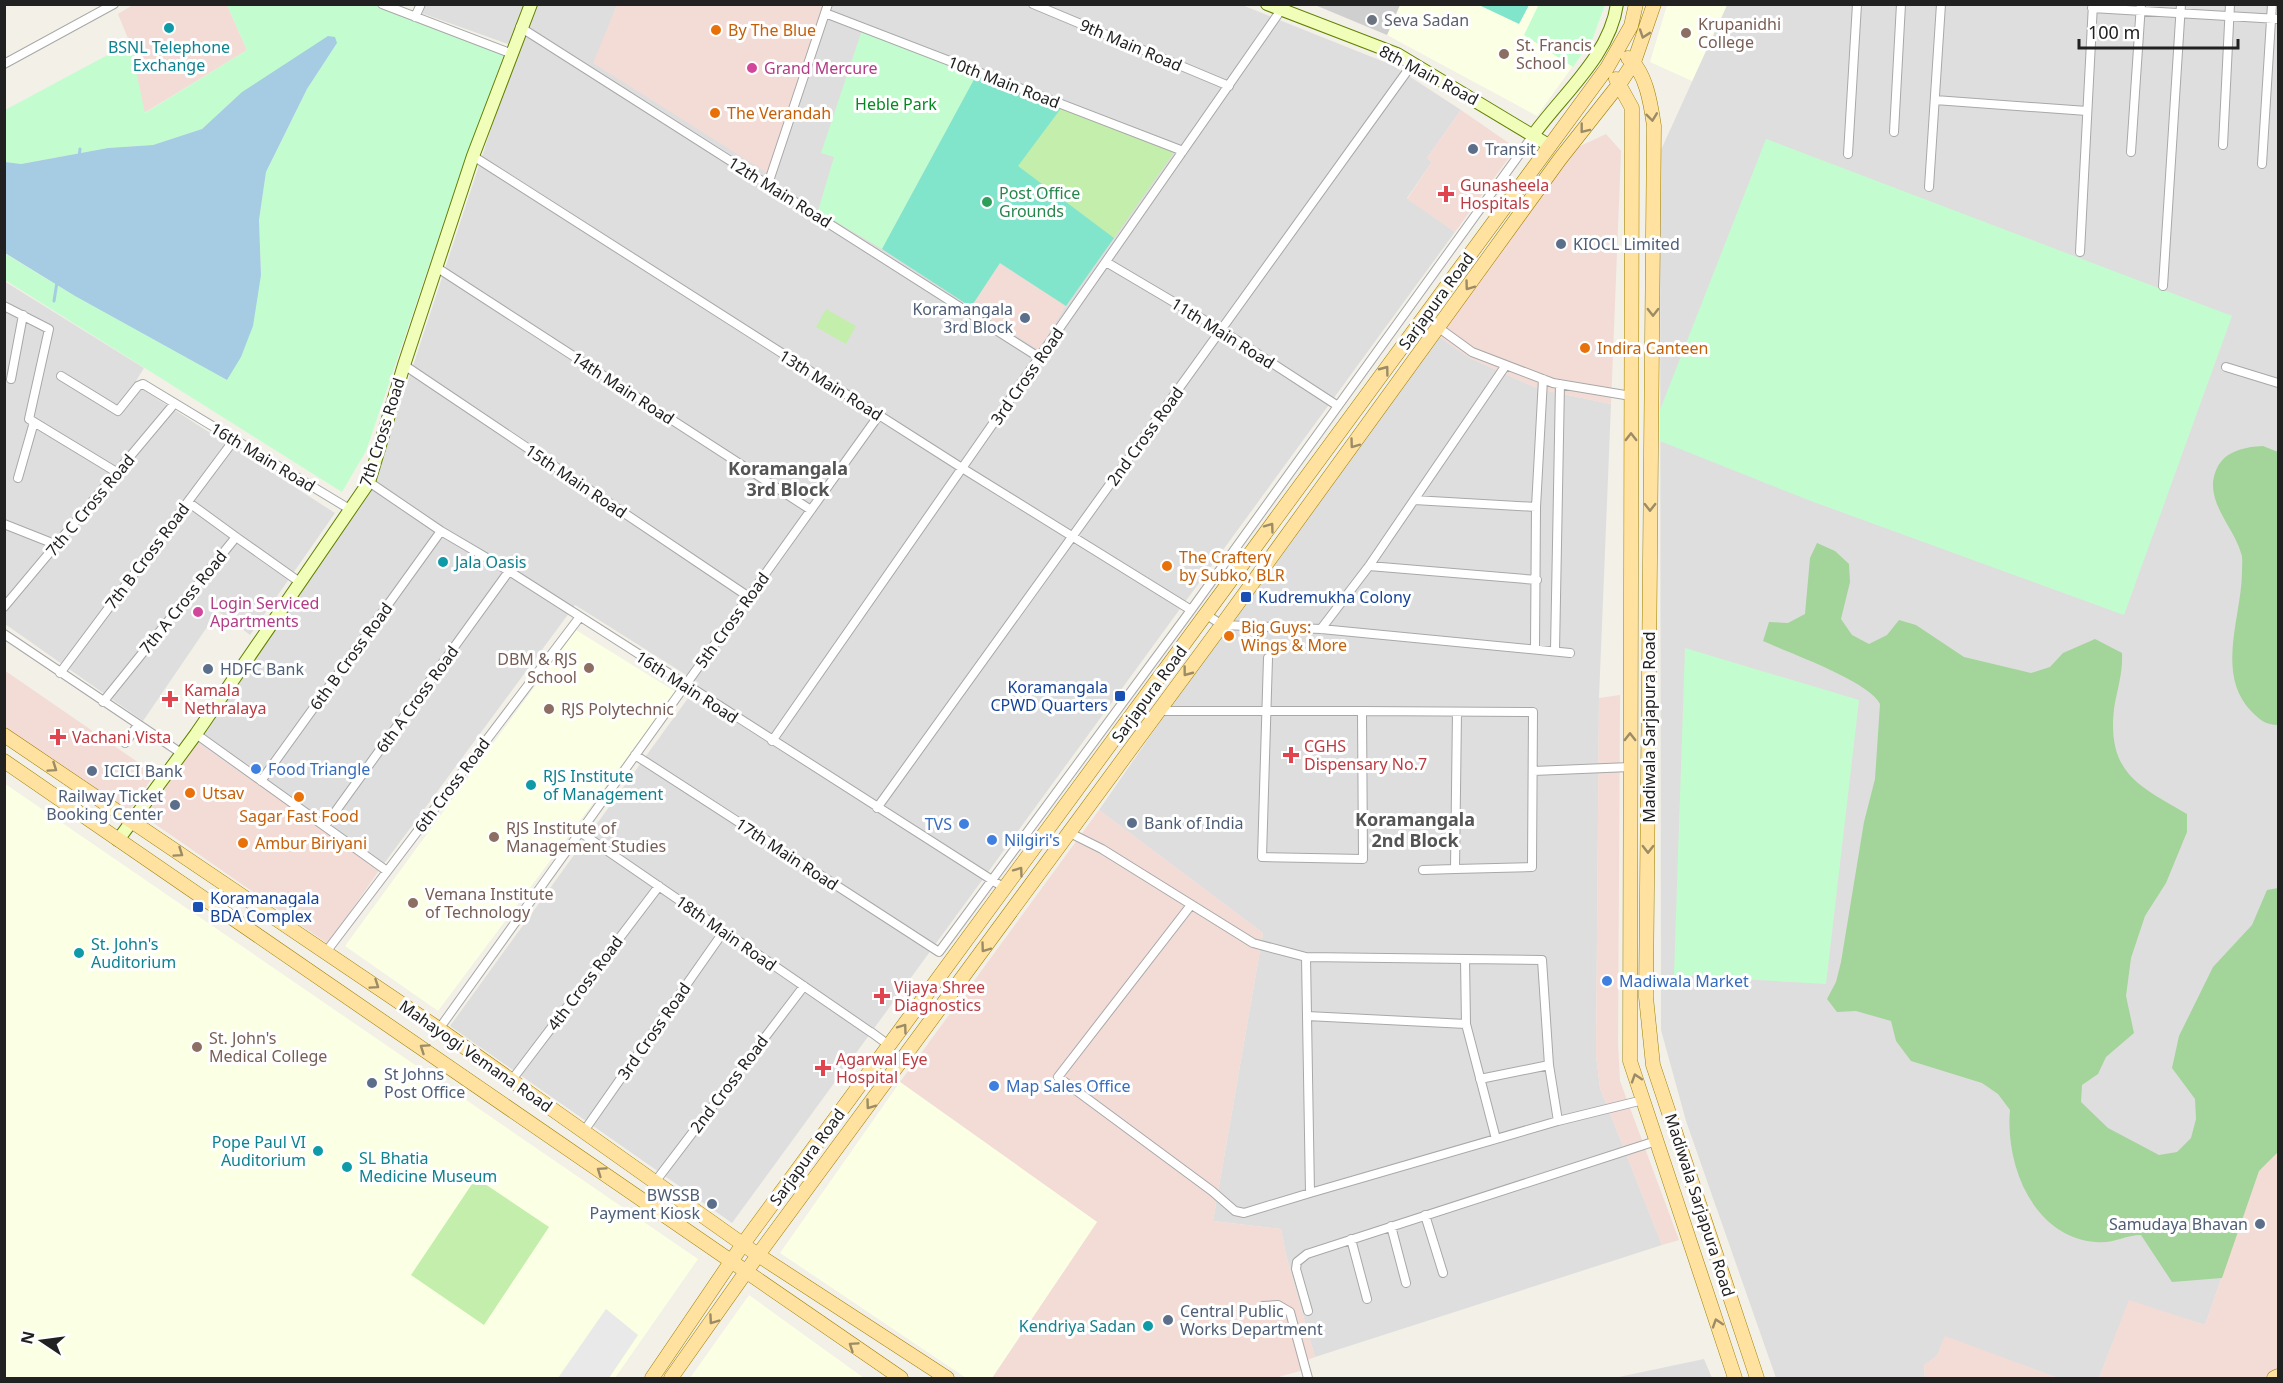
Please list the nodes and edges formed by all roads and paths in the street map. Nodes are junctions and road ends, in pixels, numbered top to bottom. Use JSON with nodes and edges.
{"nodes":[{"id":1,"x":114,"y":4,"type":"edge"},
{"id":2,"x":382,"y":4,"type":"edge"},
{"id":3,"x":421,"y":4,"type":"edge"},
{"id":4,"x":531,"y":4,"type":"edge"},
{"id":5,"x":1033,"y":4,"type":"edge"},
{"id":6,"x":1267,"y":4,"type":"edge"},
{"id":7,"x":1617,"y":4,"type":"edge"},
{"id":8,"x":1636,"y":4,"type":"edge"},
{"id":9,"x":1654,"y":4,"type":"edge"},
{"id":10,"x":1857,"y":4,"type":"edge"},
{"id":11,"x":1901,"y":4,"type":"edge"},
{"id":12,"x":1941,"y":4,"type":"edge"},
{"id":13,"x":2230,"y":4,"type":"edge"},
{"id":14,"x":2272,"y":4,"type":"edge"},
{"id":15,"x":2092,"y":6,"type":"edge"},
{"id":16,"x":2141,"y":8,"type":"edge"},
{"id":17,"x":826,"y":9,"type":"edge"},
{"id":18,"x":2181,"y":9,"type":"edge"},
{"id":19,"x":1281,"y":10,"type":"junction"},
{"id":20,"x":2229,"y":15,"type":"junction"},
{"id":21,"x":415,"y":17,"type":"junction"},
{"id":22,"x":2275,"y":19,"type":"edge"},
{"id":23,"x":520,"y":27,"type":"junction"},
{"id":24,"x":1619,"y":51,"type":"junction"},
{"id":25,"x":510,"y":53,"type":"junction"},
{"id":26,"x":1634,"y":62,"type":"junction"},
{"id":27,"x":1413,"y":63,"type":"junction"},
{"id":28,"x":4,"y":64,"type":"edge"},
{"id":29,"x":1607,"y":68,"type":"junction"},
{"id":30,"x":1620,"y":82,"type":"junction"},
{"id":31,"x":1229,"y":86,"type":"junction"},
{"id":32,"x":1935,"y":100,"type":"junction"},
{"id":33,"x":2087,"y":111,"type":"junction"},
{"id":34,"x":1894,"y":132,"type":"dead end"},
{"id":35,"x":1534,"y":134,"type":"junction"},
{"id":36,"x":2223,"y":145,"type":"dead end"},
{"id":37,"x":1550,"y":146,"type":"junction"},
{"id":38,"x":1183,"y":152,"type":"junction"},
{"id":39,"x":2131,"y":152,"type":"dead end"},
{"id":40,"x":1848,"y":154,"type":"dead end"},
{"id":41,"x":473,"y":156,"type":"junction"},
{"id":42,"x":2262,"y":164,"type":"dead end"},
{"id":43,"x":768,"y":184,"type":"junction"},
{"id":44,"x":1929,"y":187,"type":"dead end"},
{"id":45,"x":2080,"y":252,"type":"dead end"},
{"id":46,"x":1106,"y":262,"type":"junction"},
{"id":47,"x":436,"y":267,"type":"junction"},
{"id":48,"x":2163,"y":286,"type":"dead end"},
{"id":49,"x":5,"y":306,"type":"edge"},
{"id":50,"x":4,"y":313,"type":"edge"},
{"id":51,"x":23,"y":315,"type":"junction"},
{"id":52,"x":1438,"y":328,"type":"junction"},
{"id":53,"x":1221,"y":330,"type":"junction"},
{"id":54,"x":1410,"y":336,"type":"junction"},
{"id":55,"x":1425,"y":347,"type":"junction"},
{"id":56,"x":1040,"y":358,"type":"junction"},
{"id":57,"x":404,"y":365,"type":"junction"},
{"id":58,"x":1506,"y":365,"type":"junction"},
{"id":59,"x":2226,"y":367,"type":"dead end"},
{"id":60,"x":61,"y":376,"type":"dead end"},
{"id":61,"x":11,"y":379,"type":"dead end"},
{"id":62,"x":1543,"y":379,"type":"junction"},
{"id":63,"x":2278,"y":383,"type":"edge"},
{"id":64,"x":1560,"y":384,"type":"junction"},
{"id":65,"x":1631,"y":396,"type":"junction"},
{"id":66,"x":174,"y":404,"type":"junction"},
{"id":67,"x":1338,"y":406,"type":"junction"},
{"id":68,"x":879,"y":415,"type":"junction"},
{"id":69,"x":34,"y":422,"type":"junction"},
{"id":70,"x":234,"y":440,"type":"junction"},
{"id":71,"x":963,"y":468,"type":"junction"},
{"id":72,"x":118,"y":473,"type":"junction"},
{"id":73,"x":18,"y":478,"type":"dead end"},
{"id":74,"x":369,"y":482,"type":"junction"},
{"id":75,"x":1414,"y":500,"type":"junction"},
{"id":76,"x":188,"y":501,"type":"junction"},
{"id":77,"x":1536,"y":507,"type":"junction"},
{"id":78,"x":351,"y":510,"type":"junction"},
{"id":79,"x":811,"y":510,"type":"junction"},
{"id":80,"x":4,"y":524,"type":"edge"},
{"id":81,"x":441,"y":531,"type":"junction"},
{"id":82,"x":236,"y":537,"type":"junction"},
{"id":83,"x":1072,"y":537,"type":"junction"},
{"id":84,"x":57,"y":545,"type":"junction"},
{"id":85,"x":1369,"y":566,"type":"junction"},
{"id":86,"x":509,"y":571,"type":"junction"},
{"id":87,"x":1537,"y":580,"type":"junction"},
{"id":88,"x":301,"y":583,"type":"junction"},
{"id":89,"x":749,"y":597,"type":"junction"},
{"id":90,"x":5,"y":604,"type":"edge"},
{"id":91,"x":1191,"y":610,"type":"junction"},
{"id":92,"x":1207,"y":615,"type":"junction"},
{"id":93,"x":579,"y":618,"type":"junction"},
{"id":94,"x":1222,"y":625,"type":"junction"},
{"id":95,"x":1321,"y":629,"type":"junction"},
{"id":96,"x":4,"y":634,"type":"edge"},
{"id":97,"x":1535,"y":648,"type":"junction"},
{"id":98,"x":1555,"y":651,"type":"junction"},
{"id":99,"x":1570,"y":653,"type":"dead end"},
{"id":100,"x":1268,"y":658,"type":"dead end"},
{"id":101,"x":60,"y":673,"type":"junction"},
{"id":102,"x":685,"y":686,"type":"junction"},
{"id":103,"x":103,"y":702,"type":"junction"},
{"id":104,"x":1157,"y":711,"type":"junction"},
{"id":105,"x":1362,"y":711,"type":"junction"},
{"id":106,"x":1457,"y":712,"type":"junction"},
{"id":107,"x":1267,"y":713,"type":"junction"},
{"id":108,"x":138,"y":725,"type":"junction"},
{"id":109,"x":196,"y":734,"type":"junction"},
{"id":110,"x":4,"y":735,"type":"edge"},
{"id":111,"x":772,"y":741,"type":"junction"},
{"id":112,"x":125,"y":743,"type":"dead end"},
{"id":113,"x":181,"y":753,"type":"junction"},
{"id":114,"x":635,"y":755,"type":"junction"},
{"id":115,"x":4,"y":761,"type":"edge"},
{"id":116,"x":1630,"y":767,"type":"junction"},
{"id":117,"x":1533,"y":771,"type":"junction"},
{"id":118,"x":261,"y":781,"type":"junction"},
{"id":119,"x":877,"y":808,"type":"junction"},
{"id":120,"x":131,"y":821,"type":"junction"},
{"id":121,"x":325,"y":826,"type":"junction"},
{"id":122,"x":580,"y":832,"type":"junction"},
{"id":123,"x":1070,"y":833,"type":"junction"},
{"id":124,"x":118,"y":840,"type":"junction"},
{"id":125,"x":1455,"y":869,"type":"junction"},
{"id":126,"x":1423,"y":870,"type":"dead end"},
{"id":127,"x":387,"y":871,"type":"junction"},
{"id":128,"x":1648,"y":874,"type":"junction"},
{"id":129,"x":1630,"y":877,"type":"junction"},
{"id":130,"x":990,"y":880,"type":"junction"},
{"id":131,"x":659,"y":886,"type":"junction"},
{"id":132,"x":1006,"y":889,"type":"junction"},
{"id":133,"x":1191,"y":905,"type":"junction"},
{"id":134,"x":724,"y":931,"type":"junction"},
{"id":135,"x":326,"y":952,"type":"junction"},
{"id":136,"x":939,"y":952,"type":"joint"},
{"id":137,"x":1306,"y":957,"type":"junction"},
{"id":138,"x":1465,"y":959,"type":"junction"},
{"id":139,"x":804,"y":986,"type":"junction"},
{"id":140,"x":1307,"y":1016,"type":"junction"},
{"id":141,"x":1466,"y":1024,"type":"junction"},
{"id":142,"x":439,"y":1029,"type":"junction"},
{"id":143,"x":890,"y":1046,"type":"junction"},
{"id":144,"x":1549,"y":1065,"type":"junction"},
{"id":145,"x":1480,"y":1078,"type":"junction"},
{"id":146,"x":511,"y":1080,"type":"junction"},
{"id":147,"x":1642,"y":1100,"type":"junction"},
{"id":148,"x":1558,"y":1121,"type":"junction"},
{"id":149,"x":584,"y":1131,"type":"junction"},
{"id":150,"x":1496,"y":1139,"type":"junction"},
{"id":151,"x":1656,"y":1141,"type":"junction"},
{"id":152,"x":655,"y":1182,"type":"junction"},
{"id":153,"x":1310,"y":1193,"type":"junction"},
{"id":154,"x":1425,"y":1215,"type":"junction"},
{"id":155,"x":1391,"y":1226,"type":"junction"},
{"id":156,"x":1351,"y":1239,"type":"junction"},
{"id":157,"x":743,"y":1244,"type":"junction"},
{"id":158,"x":758,"y":1254,"type":"junction"},
{"id":159,"x":733,"y":1261,"type":"junction"},
{"id":160,"x":747,"y":1272,"type":"junction"},
{"id":161,"x":1443,"y":1274,"type":"dead end"},
{"id":162,"x":1406,"y":1283,"type":"dead end"},
{"id":163,"x":1367,"y":1299,"type":"dead end"},
{"id":164,"x":1263,"y":1306,"type":"dead end"},
{"id":165,"x":1308,"y":1311,"type":"dead end"},
{"id":166,"x":2278,"y":1376,"type":"edge"},
{"id":167,"x":652,"y":1378,"type":"edge"},
{"id":168,"x":671,"y":1378,"type":"edge"},
{"id":169,"x":902,"y":1378,"type":"edge"},
{"id":170,"x":947,"y":1378,"type":"edge"},
{"id":171,"x":1308,"y":1378,"type":"edge"},
{"id":172,"x":1735,"y":1378,"type":"edge"},
{"id":173,"x":1757,"y":1378,"type":"edge"},
{"id":174,"x":2274,"y":1378,"type":"edge"}],
"edges":[{"from":1,"to":28,"type":"street"},
{"from":2,"to":21,"type":"street"},
{"from":3,"to":21,"type":"street"},
{"from":4,"to":23,"type":"street","name":"7th Cross Road"},
{"from":5,"to":31,"type":"street","name":"9th Main Road"},
{"from":6,"to":19,"type":"street","name":"8th Main Road"},
{"from":7,"to":35,"type":"street","name":"Sarjapura Road"},
{"from":8,"to":24,"type":"main road","name":"Sarjapura Road"},
{"from":9,"to":26,"type":"main road","name":"Sarjapura Road","one_way":true},
{"from":10,"to":40,"type":"street"},
{"from":11,"to":34,"type":"street"},
{"from":12,"to":32,"type":"street"},
{"from":13,"to":20,"type":"street"},
{"from":14,"to":22,"type":"street"},
{"from":15,"to":16,"type":"street"},
{"from":15,"to":33,"type":"street"},
{"from":16,"to":18,"type":"street"},
{"from":16,"to":39,"type":"street"},
{"from":17,"to":38,"type":"street","name":"10th Main Road"},
{"from":17,"to":43,"type":"street"},
{"from":18,"to":20,"type":"street"},
{"from":18,"to":48,"type":"street"},
{"from":19,"to":27,"type":"street","name":"8th Main Road"},
{"from":19,"to":31,"type":"street","name":"3rd Cross Road"},
{"from":20,"to":22,"type":"street"},
{"from":20,"to":36,"type":"street"},
{"from":21,"to":25,"type":"street"},
{"from":22,"to":42,"type":"street"},
{"from":23,"to":25,"type":"street","name":"7th Cross Road"},
{"from":23,"to":43,"type":"street","name":"12th Main Road"},
{"from":24,"to":26,"type":"main road"},
{"from":24,"to":29,"type":"main road","name":"Sarjapura Road"},
{"from":25,"to":41,"type":"street","name":"7th Cross Road"},
{"from":26,"to":30,"type":"main road","name":"Sarjapura Road"},
{"from":26,"to":128,"type":"main road","name":"Madiwala Sarjapura Road","one_way":true},
{"from":27,"to":35,"type":"street","name":"8th Main Road"},
{"from":27,"to":53,"type":"street","name":"2nd Cross Road"},
{"from":29,"to":30,"type":"main road","name":"Madiwala Sarjapura Road"},
{"from":29,"to":37,"type":"main road","name":"Sarjapura Road"},
{"from":30,"to":52,"type":"main road","name":"Sarjapura Road","one_way":true},
{"from":30,"to":65,"type":"main road","name":"Madiwala Sarjapura Road"},
{"from":31,"to":38,"type":"street","name":"3rd Cross Road"},
{"from":32,"to":33,"type":"street"},
{"from":32,"to":44,"type":"street"},
{"from":33,"to":45,"type":"street"},
{"from":35,"to":37,"type":"street","name":"8th Main Road"},
{"from":35,"to":67,"type":"street","name":"Sarjapura Road"},
{"from":37,"to":54,"type":"main road","name":"Sarjapura Road"},
{"from":38,"to":46,"type":"street","name":"3rd Cross Road"},
{"from":41,"to":47,"type":"street","name":"7th Cross Road"},
{"from":41,"to":68,"type":"street","name":"13th Main Road"},
{"from":43,"to":56,"type":"street","name":"12th Main Road"},
{"from":46,"to":53,"type":"street","name":"11th Main Road"},
{"from":46,"to":56,"type":"street","name":"3rd Cross Road"},
{"from":47,"to":57,"type":"street","name":"7th Cross Road"},
{"from":47,"to":79,"type":"street","name":"14th Main Road"},
{"from":49,"to":50,"type":"street"},
{"from":49,"to":51,"type":"street"},
{"from":51,"to":61,"type":"street"},
{"from":51,"to":69,"type":"street"},
{"from":52,"to":55,"type":"main road","name":"Sarjapura Road"},
{"from":52,"to":58,"type":"street"},
{"from":53,"to":67,"type":"street","name":"11th Main Road"},
{"from":53,"to":83,"type":"street","name":"2nd Cross Road"},
{"from":54,"to":55,"type":"main road"},
{"from":92,"to":54,"type":"main road","name":"Sarjapura Road","one_way":true},
{"from":55,"to":94,"type":"main road","name":"Sarjapura Road","one_way":true},
{"from":56,"to":71,"type":"street","name":"3rd Cross Road"},
{"from":57,"to":74,"type":"street","name":"7th Cross Road"},
{"from":57,"to":89,"type":"street","name":"15th Main Road"},
{"from":58,"to":62,"type":"street"},
{"from":58,"to":75,"type":"street"},
{"from":59,"to":63,"type":"street"},
{"from":60,"to":66,"type":"street","name":"16th Main Road"},
{"from":62,"to":64,"type":"street"},
{"from":62,"to":77,"type":"street"},
{"from":64,"to":65,"type":"street"},
{"from":64,"to":98,"type":"street"},
{"from":116,"to":65,"type":"main road","name":"Madiwala Sarjapura Road","one_way":true},
{"from":66,"to":70,"type":"street","name":"16th Main Road"},
{"from":66,"to":72,"type":"street","name":"7th C Cross Road"},
{"from":67,"to":91,"type":"street","name":"Sarjapura Road"},
{"from":68,"to":71,"type":"street","name":"13th Main Road"},
{"from":68,"to":79,"type":"street","name":"5th Cross Road"},
{"from":69,"to":72,"type":"street"},
{"from":69,"to":73,"type":"street"},
{"from":70,"to":76,"type":"street","name":"7th B Cross Road"},
{"from":70,"to":78,"type":"street","name":"16th Main Road"},
{"from":71,"to":83,"type":"street","name":"13th Main Road"},
{"from":71,"to":111,"type":"street","name":"3rd Cross Road"},
{"from":72,"to":84,"type":"street","name":"7th C Cross Road"},
{"from":74,"to":78,"type":"street","name":"7th Cross Road"},
{"from":74,"to":81,"type":"street","name":"16th Main Road"},
{"from":75,"to":77,"type":"street"},
{"from":75,"to":85,"type":"street"},
{"from":76,"to":82,"type":"street"},
{"from":76,"to":101,"type":"street","name":"7th B Cross Road"},
{"from":77,"to":87,"type":"street"},
{"from":78,"to":88,"type":"street","name":"7th Cross Road"},
{"from":79,"to":89,"type":"street","name":"5th Cross Road"},
{"from":80,"to":84,"type":"street"},
{"from":81,"to":86,"type":"street","name":"16th Main Road"},
{"from":81,"to":118,"type":"street","name":"6th B Cross Road"},
{"from":82,"to":88,"type":"street","name":"7th A Cross Road"},
{"from":82,"to":103,"type":"street","name":"7th A Cross Road"},
{"from":83,"to":91,"type":"street","name":"13th Main Road"},
{"from":83,"to":119,"type":"street","name":"2nd Cross Road"},
{"from":84,"to":90,"type":"street","name":"7th C Cross Road"},
{"from":85,"to":87,"type":"street"},
{"from":85,"to":95,"type":"street"},
{"from":86,"to":93,"type":"street","name":"16th Main Road"},
{"from":86,"to":121,"type":"street","name":"6th A Cross Road"},
{"from":87,"to":97,"type":"street"},
{"from":88,"to":109,"type":"street","name":"7th Cross Road"},
{"from":89,"to":102,"type":"street","name":"5th Cross Road"},
{"from":91,"to":130,"type":"street","name":"Sarjapura Road"},
{"from":92,"to":94,"type":"street"},
{"from":132,"to":92,"type":"main road","name":"Sarjapura Road","one_way":true},
{"from":93,"to":102,"type":"street","name":"16th Main Road"},
{"from":93,"to":127,"type":"street","name":"6th Cross Road"},
{"from":94,"to":95,"type":"street"},
{"from":94,"to":104,"type":"main road","name":"Sarjapura Road","one_way":true},
{"from":95,"to":97,"type":"street"},
{"from":96,"to":101,"type":"street"},
{"from":97,"to":98,"type":"street"},
{"from":98,"to":99,"type":"street"},
{"from":100,"to":107,"type":"street"},
{"from":101,"to":103,"type":"street"},
{"from":102,"to":111,"type":"street","name":"16th Main Road"},
{"from":102,"to":114,"type":"street","name":"5th Cross Road"},
{"from":103,"to":108,"type":"street"},
{"from":104,"to":107,"type":"street"},
{"from":104,"to":123,"type":"main road","name":"Sarjapura Road"},
{"from":105,"to":106,"type":"street"},
{"from":105,"to":107,"type":"street"},
{"from":105,"to":107,"type":"street"},
{"from":106,"to":117,"type":"street"},
{"from":106,"to":125,"type":"street"},
{"from":108,"to":112,"type":"street"},
{"from":108,"to":113,"type":"street"},
{"from":109,"to":113,"type":"street","name":"7th Cross Road"},
{"from":109,"to":118,"type":"street"},
{"from":110,"to":120,"type":"main road","name":"Mahayogi Vemana Road","one_way":true},
{"from":111,"to":119,"type":"street","name":"16th Main Road"},
{"from":113,"to":120,"type":"street","name":"7th Cross Road"},
{"from":114,"to":122,"type":"street","name":"5th Cross Road"},
{"from":114,"to":136,"type":"street","name":"17th Main Road"},
{"from":115,"to":124,"type":"main road","name":"Mahayogi Vemana Road"},
{"from":116,"to":117,"type":"street"},
{"from":116,"to":129,"type":"main road","name":"Madiwala Sarjapura Road"},
{"from":117,"to":125,"type":"street"},
{"from":118,"to":121,"type":"street"},
{"from":119,"to":130,"type":"street","name":"16th Main Road"},
{"from":120,"to":124,"type":"street","name":"7th Cross Road"},
{"from":120,"to":135,"type":"main road","name":"Mahayogi Vemana Road","one_way":true},
{"from":121,"to":127,"type":"street"},
{"from":122,"to":131,"type":"street","name":"18th Main Road"},
{"from":122,"to":142,"type":"street","name":"5th Cross Road"},
{"from":123,"to":133,"type":"street"},
{"from":123,"to":158,"type":"main road","name":"Sarjapura Road","one_way":true},
{"from":159,"to":124,"type":"main road","name":"Mahayogi Vemana Road","one_way":true},
{"from":125,"to":126,"type":"street"},
{"from":127,"to":135,"type":"street","name":"6th Cross Road"},
{"from":128,"to":129,"type":"main road"},
{"from":128,"to":173,"type":"main road","name":"Madiwala Sarjapura Road"},
{"from":147,"to":129,"type":"main road","name":"Madiwala Sarjapura Road","one_way":true},
{"from":130,"to":132,"type":"street","name":"16th Main Road"},
{"from":130,"to":136,"type":"street","name":"Sarjapura Road"},
{"from":131,"to":134,"type":"street","name":"18th Main Road"},
{"from":131,"to":146,"type":"street","name":"4th Cross Road"},
{"from":143,"to":132,"type":"main road","name":"Sarjapura Road","one_way":true},
{"from":133,"to":137,"type":"street"},
{"from":133,"to":153,"type":"street"},
{"from":134,"to":139,"type":"street","name":"18th Main Road"},
{"from":134,"to":149,"type":"street","name":"3rd Cross Road"},
{"from":135,"to":142,"type":"main road","name":"Mahayogi Vemana Road","one_way":true},
{"from":137,"to":138,"type":"street"},
{"from":137,"to":140,"type":"street"},
{"from":138,"to":141,"type":"street"},
{"from":138,"to":144,"type":"street"},
{"from":139,"to":143,"type":"street","name":"18th Main Road"},
{"from":139,"to":152,"type":"street","name":"2nd Cross Road"},
{"from":140,"to":141,"type":"street"},
{"from":140,"to":153,"type":"street"},
{"from":141,"to":145,"type":"street"},
{"from":142,"to":146,"type":"main road","name":"Mahayogi Vemana Road"},
{"from":143,"to":157,"type":"main road","name":"Sarjapura Road"},
{"from":144,"to":145,"type":"street"},
{"from":144,"to":148,"type":"street"},
{"from":145,"to":150,"type":"street"},
{"from":146,"to":149,"type":"main road","name":"Mahayogi Vemana Road"},
{"from":147,"to":148,"type":"street"},
{"from":147,"to":151,"type":"main road","name":"Madiwala Sarjapura Road"},
{"from":148,"to":150,"type":"street"},
{"from":149,"to":152,"type":"main road","name":"Mahayogi Vemana Road"},
{"from":150,"to":153,"type":"street"},
{"from":151,"to":154,"type":"street"},
{"from":172,"to":151,"type":"main road","name":"Madiwala Sarjapura Road","one_way":true},
{"from":152,"to":157,"type":"main road","name":"Mahayogi Vemana Road"},
{"from":154,"to":155,"type":"street"},
{"from":154,"to":161,"type":"street"},
{"from":155,"to":156,"type":"street"},
{"from":155,"to":162,"type":"street"},
{"from":156,"to":163,"type":"street"},
{"from":156,"to":165,"type":"street"},
{"from":157,"to":158,"type":"main road","name":"Mahayogi Vemana Road"},
{"from":157,"to":159,"type":"main road","name":"Sarjapura Road"},
{"from":158,"to":160,"type":"main road","name":"Sarjapura Road"},
{"from":158,"to":170,"type":"main road","name":"Mahayogi Vemana Road"},
{"from":159,"to":160,"type":"main road","name":"Mahayogi Vemana Road"},
{"from":159,"to":167,"type":"main road","name":"Sarjapura Road"},
{"from":160,"to":168,"type":"main road","name":"Sarjapura Road","one_way":true},
{"from":169,"to":160,"type":"main road","name":"Mahayogi Vemana Road","one_way":true},
{"from":164,"to":171,"type":"street"},
{"from":166,"to":174,"type":"main road"}]}
